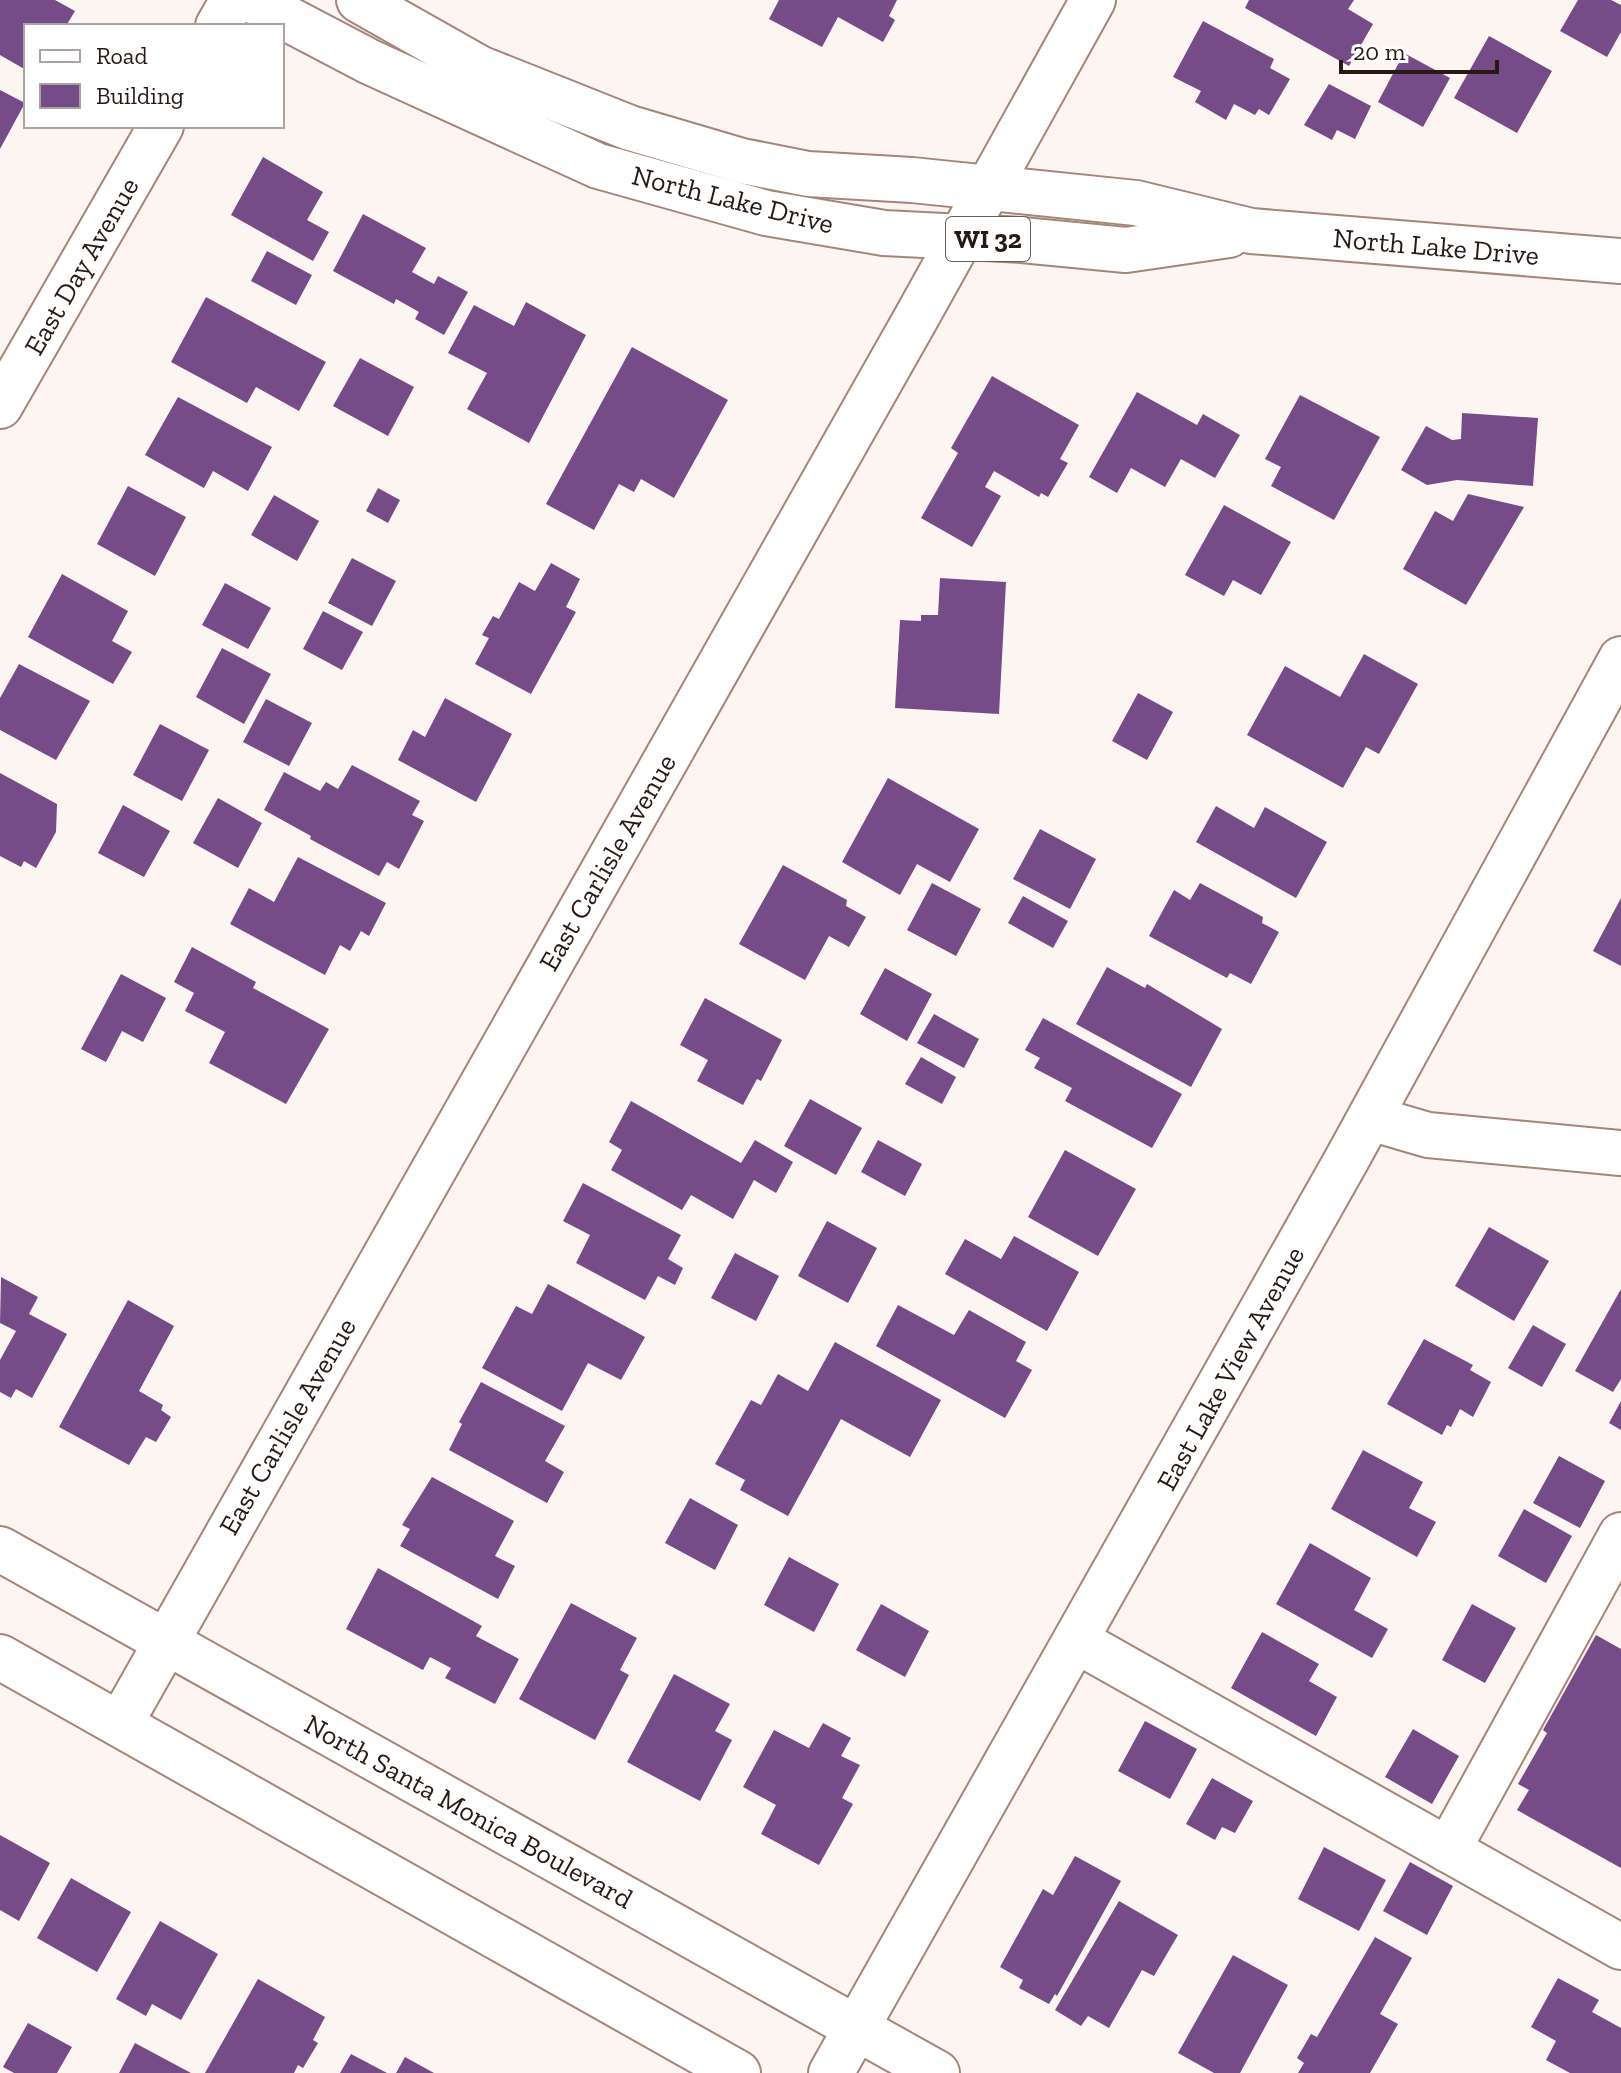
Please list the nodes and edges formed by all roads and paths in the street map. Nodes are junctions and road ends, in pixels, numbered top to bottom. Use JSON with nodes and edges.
{"nodes":[{"id":1,"x":233,"y":0,"type":"edge"},
{"id":2,"x":252,"y":0,"type":"edge"},
{"id":3,"x":359,"y":0,"type":"edge"},
{"id":4,"x":1093,"y":0,"type":"edge"},
{"id":5,"x":219,"y":24,"type":"edge"},
{"id":6,"x":160,"y":128,"type":"edge"},
{"id":7,"x":989,"y":188,"type":"junction"},
{"id":8,"x":1251,"y":231,"type":"junction"},
{"id":9,"x":960,"y":238,"type":"junction"},
{"id":10,"x":1621,"y":261,"type":"edge"},
{"id":11,"x":0,"y":406,"type":"edge"},
{"id":12,"x":1621,"y":659,"type":"edge"},
{"id":13,"x":1370,"y":1118,"type":"junction"},
{"id":14,"x":1621,"y":1153,"type":"edge"},
{"id":15,"x":1621,"y":1535,"type":"edge"},
{"id":16,"x":0,"y":1549,"type":"edge"},
{"id":17,"x":165,"y":1641,"type":"junction"},
{"id":18,"x":1077,"y":1641,"type":"junction"},
{"id":19,"x":0,"y":1657,"type":"edge"},
{"id":20,"x":120,"y":1724,"type":"junction"},
{"id":21,"x":1448,"y":1850,"type":"junction"},
{"id":22,"x":1621,"y":1947,"type":"edge"},
{"id":23,"x":858,"y":2027,"type":"junction"},
{"id":24,"x":738,"y":2073,"type":"edge"},
{"id":25,"x":831,"y":2073,"type":"edge"},
{"id":26,"x":937,"y":2073,"type":"edge"}],
"edges":[{"from":1,"to":5,"type":"street"},
{"from":2,"to":9,"type":"street","name":"North Lake Drive","number":"WI 32"},
{"from":3,"to":7,"type":"street","name":"North Lake Drive","number":"WI 32"},
{"from":4,"to":7,"type":"street","name":"East Carlisle Avenue"},
{"from":6,"to":11,"type":"street","name":"East Day Avenue"},
{"from":7,"to":8,"type":"street","name":"North Lake Drive","number":"WI 32"},
{"from":7,"to":9,"type":"street","name":"East Carlisle Avenue"},
{"from":8,"to":9,"type":"street","name":"North Lake Drive","number":"WI 32"},
{"from":8,"to":10,"type":"street","name":"North Lake Drive","number":"WI 32"},
{"from":9,"to":17,"type":"street","name":"East Carlisle Avenue"},
{"from":12,"to":13,"type":"street","name":"East Lake View Avenue"},
{"from":13,"to":14,"type":"street"},
{"from":13,"to":18,"type":"street","name":"East Lake View Avenue"},
{"from":15,"to":21,"type":"street"},
{"from":16,"to":17,"type":"street","name":"North Santa Monica Boulevard"},
{"from":17,"to":20,"type":"street","name":"East Carlisle Avenue"},
{"from":17,"to":23,"type":"street","name":"North Santa Monica Boulevard"},
{"from":18,"to":21,"type":"street"},
{"from":18,"to":23,"type":"street","name":"East Lake View Avenue"},
{"from":19,"to":20,"type":"street"},
{"from":20,"to":24,"type":"street"},
{"from":21,"to":22,"type":"street"},
{"from":23,"to":25,"type":"street","name":"East Lake View Avenue"},
{"from":23,"to":26,"type":"street","name":"North Santa Monica Boulevard"}]}
